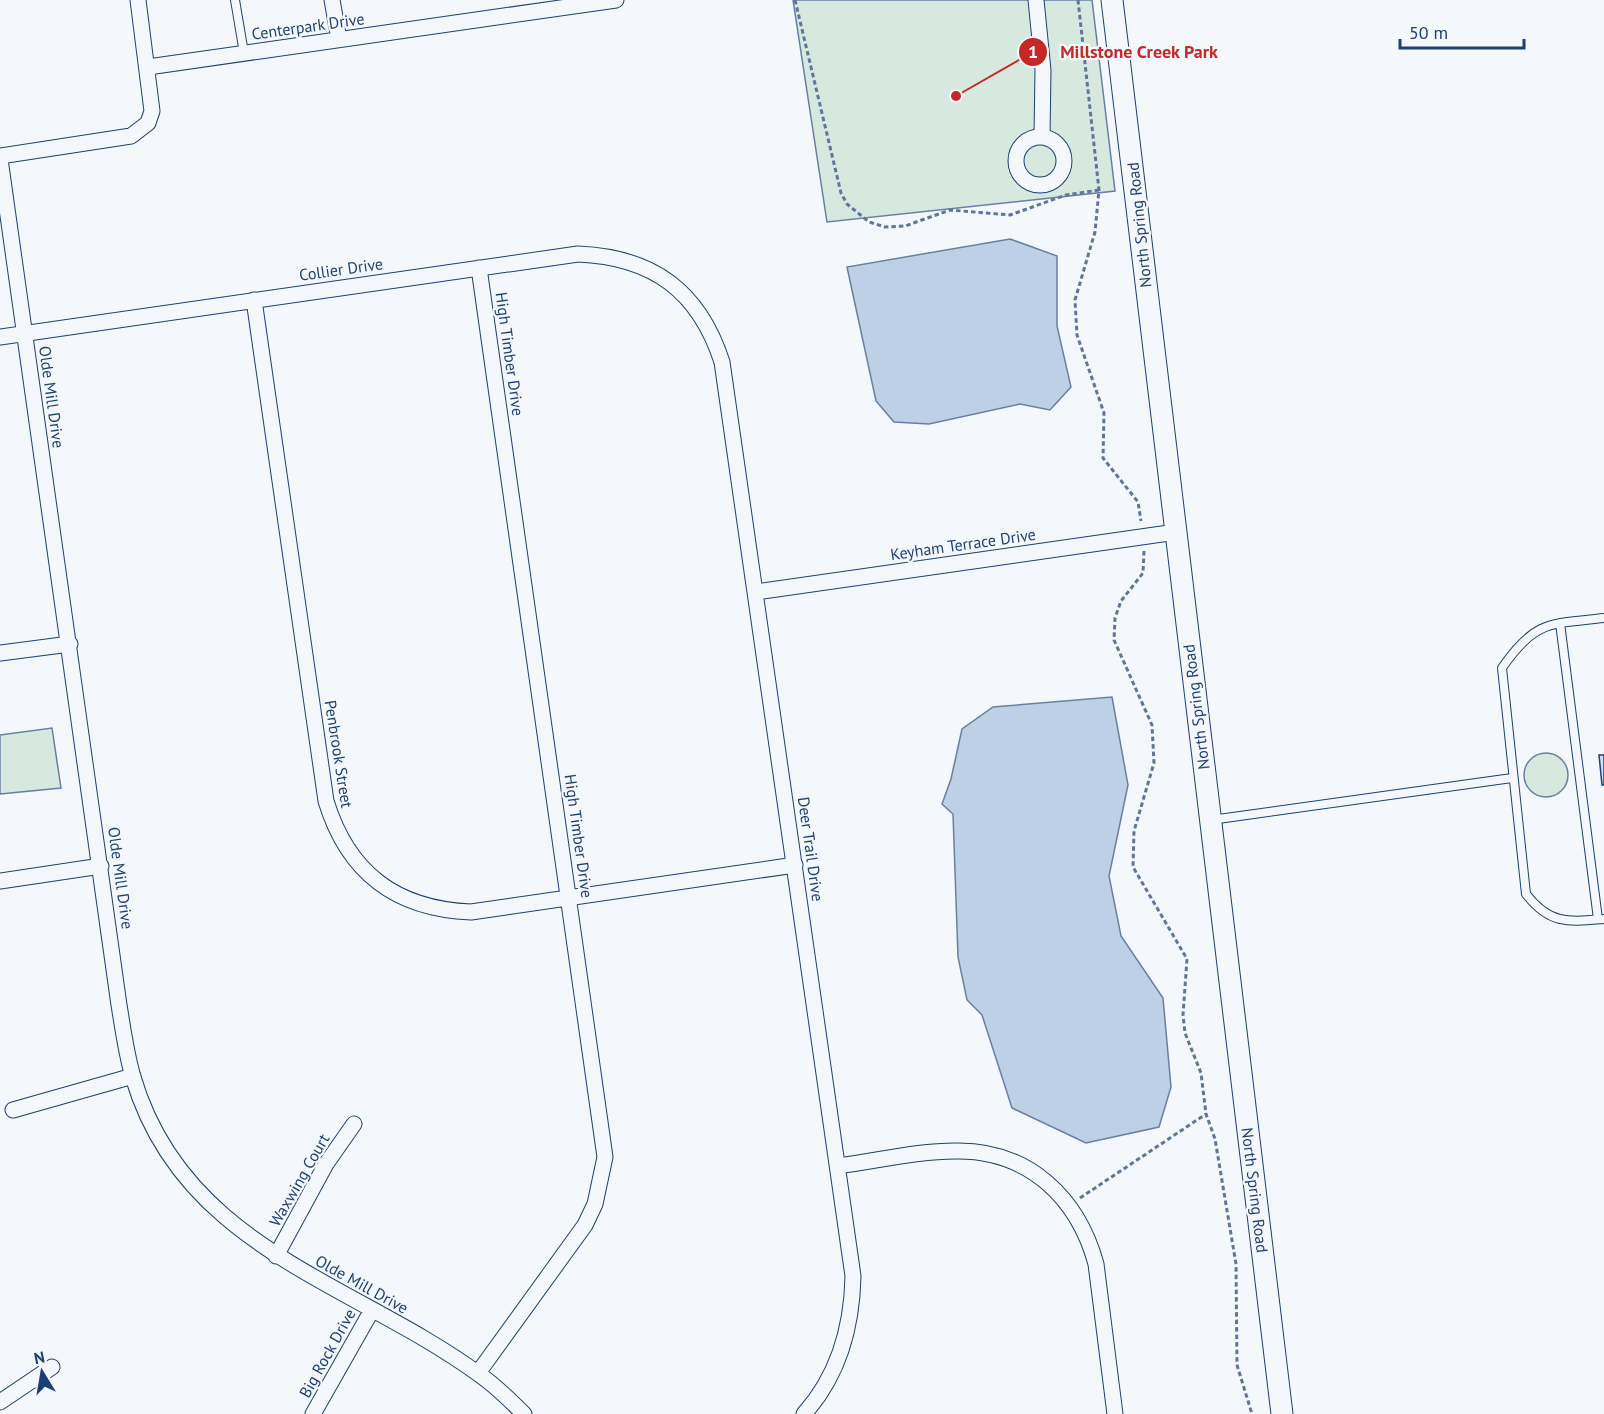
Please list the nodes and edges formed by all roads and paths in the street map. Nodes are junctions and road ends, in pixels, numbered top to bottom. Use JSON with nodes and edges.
{"nodes":[{"id":1,"x":138,"y":0,"type":"edge"},
{"id":2,"x":235,"y":0,"type":"edge"},
{"id":3,"x":332,"y":0,"type":"edge"},
{"id":4,"x":616,"y":0,"type":"edge"},
{"id":5,"x":795,"y":0,"type":"edge"},
{"id":6,"x":1036,"y":0,"type":"edge"},
{"id":7,"x":1078,"y":0,"type":"edge"},
{"id":8,"x":1112,"y":0,"type":"edge"},
{"id":9,"x":339,"y":39,"type":"junction"},
{"id":10,"x":244,"y":53,"type":"junction"},
{"id":11,"x":148,"y":67,"type":"junction"},
{"id":12,"x":1042,"y":137,"type":"dead end"},
{"id":13,"x":0,"y":157,"type":"edge"},
{"id":14,"x":1099,"y":190,"type":"junction"},
{"id":15,"x":479,"y":268,"type":"junction"},
{"id":16,"x":680,"y":291,"type":"joint"},
{"id":17,"x":254,"y":300,"type":"junction"},
{"id":18,"x":25,"y":333,"type":"junction"},
{"id":19,"x":0,"y":337,"type":"edge"},
{"id":20,"x":1176,"y":532,"type":"junction"},
{"id":21,"x":1144,"y":536,"type":"junction"},
{"id":22,"x":756,"y":592,"type":"junction"},
{"id":23,"x":1604,"y":618,"type":"edge"},
{"id":24,"x":1560,"y":623,"type":"junction"},
{"id":25,"x":70,"y":644,"type":"junction"},
{"id":26,"x":0,"y":653,"type":"edge"},
{"id":27,"x":1512,"y":778,"type":"junction"},
{"id":28,"x":1210,"y":820,"type":"junction"},
{"id":29,"x":101,"y":866,"type":"junction"},
{"id":30,"x":795,"y":866,"type":"junction"},
{"id":31,"x":0,"y":881,"type":"edge"},
{"id":32,"x":570,"y":898,"type":"junction"},
{"id":33,"x":1601,"y":919,"type":"edge"},
{"id":34,"x":133,"y":1076,"type":"junction"},
{"id":35,"x":13,"y":1110,"type":"dead end"},
{"id":36,"x":1206,"y":1114,"type":"junction"},
{"id":37,"x":354,"y":1124,"type":"dead end"},
{"id":38,"x":838,"y":1166,"type":"junction"},
{"id":39,"x":1071,"y":1208,"type":"junction"},
{"id":40,"x":276,"y":1256,"type":"junction"},
{"id":41,"x":372,"y":1310,"type":"junction"},
{"id":42,"x":52,"y":1367,"type":"dead end"},
{"id":43,"x":478,"y":1373,"type":"junction"},
{"id":44,"x":0,"y":1402,"type":"edge"},
{"id":45,"x":313,"y":1414,"type":"edge"},
{"id":46,"x":525,"y":1414,"type":"edge"},
{"id":47,"x":804,"y":1414,"type":"edge"},
{"id":48,"x":1115,"y":1414,"type":"edge"},
{"id":49,"x":1252,"y":1414,"type":"edge"},
{"id":50,"x":1282,"y":1414,"type":"edge"}],
"edges":[{"from":1,"to":11,"type":"street","name":"Olde Mill Drive"},
{"from":2,"to":10,"type":"lane"},
{"from":3,"to":9,"type":"street"},
{"from":4,"to":9,"type":"street","name":"Centerpark Drive"},
{"from":5,"to":14,"type":"path"},
{"from":6,"to":12,"type":"street"},
{"from":7,"to":14,"type":"path"},
{"from":8,"to":20,"type":"main road","name":"North Spring Road"},
{"from":9,"to":10,"type":"street","name":"Centerpark Drive"},
{"from":10,"to":11,"type":"street","name":"Centerpark Drive"},
{"from":11,"to":13,"type":"street","name":"Olde Mill Drive"},
{"from":13,"to":18,"type":"street","name":"Olde Mill Drive"},
{"from":14,"to":21,"type":"path"},
{"from":15,"to":16,"type":"street","name":"Collier Drive"},
{"from":15,"to":17,"type":"street","name":"Collier Drive"},
{"from":15,"to":32,"type":"street","name":"High Timber Drive"},
{"from":16,"to":22,"type":"street","name":"Deer Trail Drive"},
{"from":17,"to":18,"type":"street","name":"Collier Drive"},
{"from":17,"to":32,"type":"street","name":"Penbrook Street"},
{"from":18,"to":19,"type":"street","name":"Collier Drive"},
{"from":18,"to":25,"type":"street","name":"Olde Mill Drive"},
{"from":20,"to":21,"type":"street","name":"Keyham Terrace Drive"},
{"from":20,"to":28,"type":"main road","name":"North Spring Road"},
{"from":21,"to":22,"type":"street","name":"Keyham Terrace Drive"},
{"from":21,"to":36,"type":"path"},
{"from":22,"to":30,"type":"street","name":"Deer Trail Drive"},
{"from":23,"to":24,"type":"lane"},
{"from":24,"to":27,"type":"lane"},
{"from":24,"to":33,"type":"lane"},
{"from":25,"to":26,"type":"street"},
{"from":25,"to":29,"type":"street","name":"Olde Mill Drive"},
{"from":27,"to":28,"type":"lane"},
{"from":27,"to":33,"type":"lane"},
{"from":28,"to":50,"type":"main road","name":"North Spring Road"},
{"from":29,"to":31,"type":"street"},
{"from":29,"to":34,"type":"street","name":"Olde Mill Drive"},
{"from":30,"to":32,"type":"street","name":"Penbrook Street"},
{"from":30,"to":38,"type":"street","name":"Deer Trail Drive"},
{"from":32,"to":43,"type":"street","name":"High Timber Drive"},
{"from":34,"to":35,"type":"street"},
{"from":34,"to":40,"type":"street","name":"Olde Mill Drive"},
{"from":36,"to":39,"type":"path"},
{"from":36,"to":49,"type":"path"},
{"from":37,"to":40,"type":"street","name":"Waxwing Court"},
{"from":38,"to":39,"type":"street"},
{"from":38,"to":47,"type":"street","name":"Deer Trail Drive"},
{"from":39,"to":48,"type":"street"},
{"from":40,"to":41,"type":"street","name":"Olde Mill Drive"},
{"from":41,"to":43,"type":"street","name":"Olde Mill Drive"},
{"from":41,"to":45,"type":"street","name":"Big Rock Drive"},
{"from":42,"to":44,"type":"street"},
{"from":43,"to":46,"type":"street","name":"Olde Mill Drive"}]}
